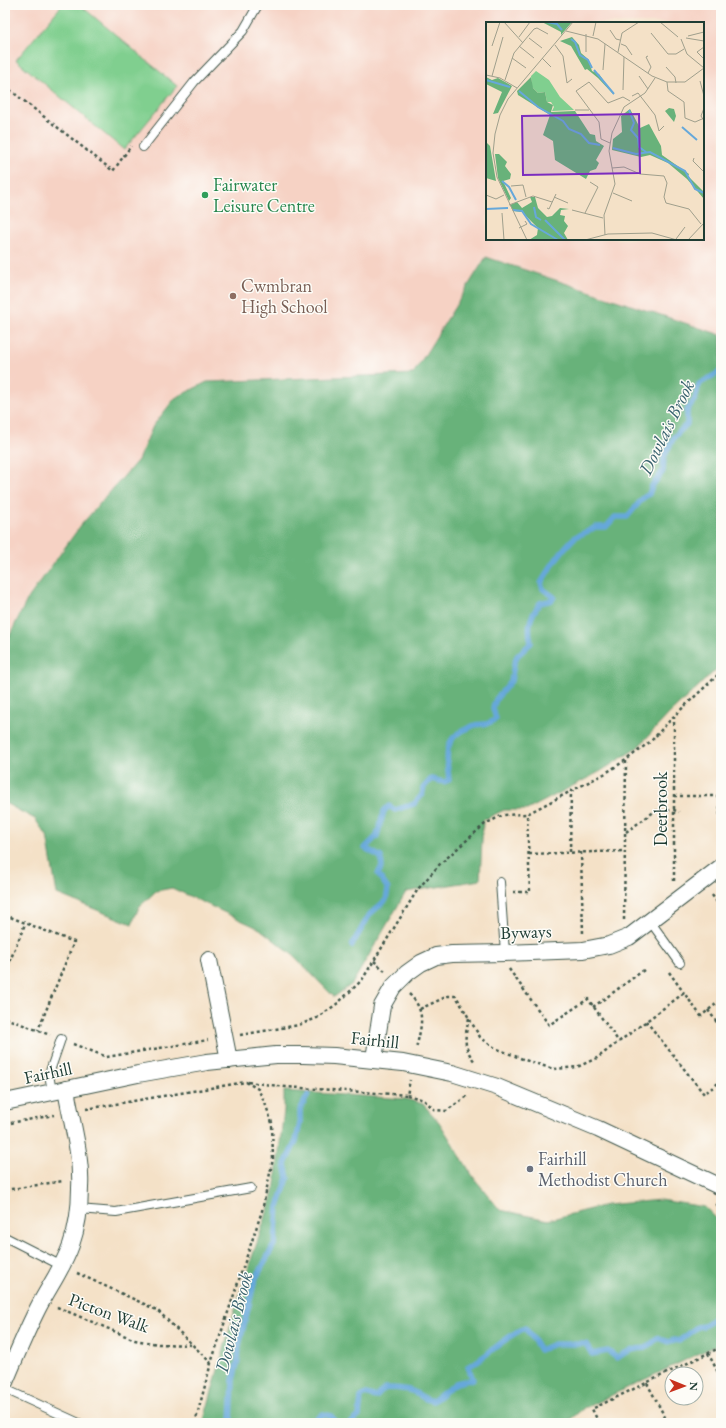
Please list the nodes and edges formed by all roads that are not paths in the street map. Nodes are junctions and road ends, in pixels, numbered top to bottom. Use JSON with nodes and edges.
{"nodes":[{"id":1,"x":258,"y":5,"type":"edge"},
{"id":2,"x":143,"y":147,"type":"road end"},
{"id":3,"x":720,"y":867,"type":"edge"},
{"id":4,"x":500,"y":882,"type":"dead end"},
{"id":5,"x":650,"y":921,"type":"junction"},
{"id":6,"x":501,"y":953,"type":"junction"},
{"id":7,"x":210,"y":960,"type":"dead end"},
{"id":8,"x":680,"y":963,"type":"dead end"},
{"id":9,"x":61,"y":1039,"type":"road end"},
{"id":10,"x":229,"y":1060,"type":"junction"},
{"id":11,"x":374,"y":1060,"type":"junction"},
{"id":12,"x":59,"y":1091,"type":"junction"},
{"id":13,"x":5,"y":1102,"type":"edge"},
{"id":14,"x":721,"y":1187,"type":"edge"},
{"id":15,"x":251,"y":1188,"type":"dead end"},
{"id":16,"x":78,"y":1209,"type":"junction"},
{"id":17,"x":5,"y":1237,"type":"edge"},
{"id":18,"x":62,"y":1266,"type":"junction"},
{"id":19,"x":5,"y":1382,"type":"edge"},
{"id":20,"x":5,"y":1389,"type":"edge"},
{"id":21,"x":79,"y":1423,"type":"edge"}],
"edges":[{"from":1,"to":2,"type":"lane"},
{"from":3,"to":5,"type":"street","name":"Byways"},
{"from":4,"to":6,"type":"lane"},
{"from":5,"to":6,"type":"street","name":"Byways"},
{"from":5,"to":8,"type":"lane"},
{"from":6,"to":11,"type":"street","name":"Byways"},
{"from":7,"to":10,"type":"street"},
{"from":9,"to":12,"type":"lane"},
{"from":10,"to":11,"type":"street","name":"Fairhill"},
{"from":10,"to":12,"type":"street","name":"Fairhill"},
{"from":11,"to":14,"type":"street","name":"Fairhill"},
{"from":12,"to":13,"type":"street","name":"Fairhill"},
{"from":12,"to":16,"type":"street"},
{"from":15,"to":16,"type":"lane"},
{"from":16,"to":18,"type":"street"},
{"from":17,"to":18,"type":"lane"},
{"from":18,"to":19,"type":"street"},
{"from":20,"to":21,"type":"lane"}]}
